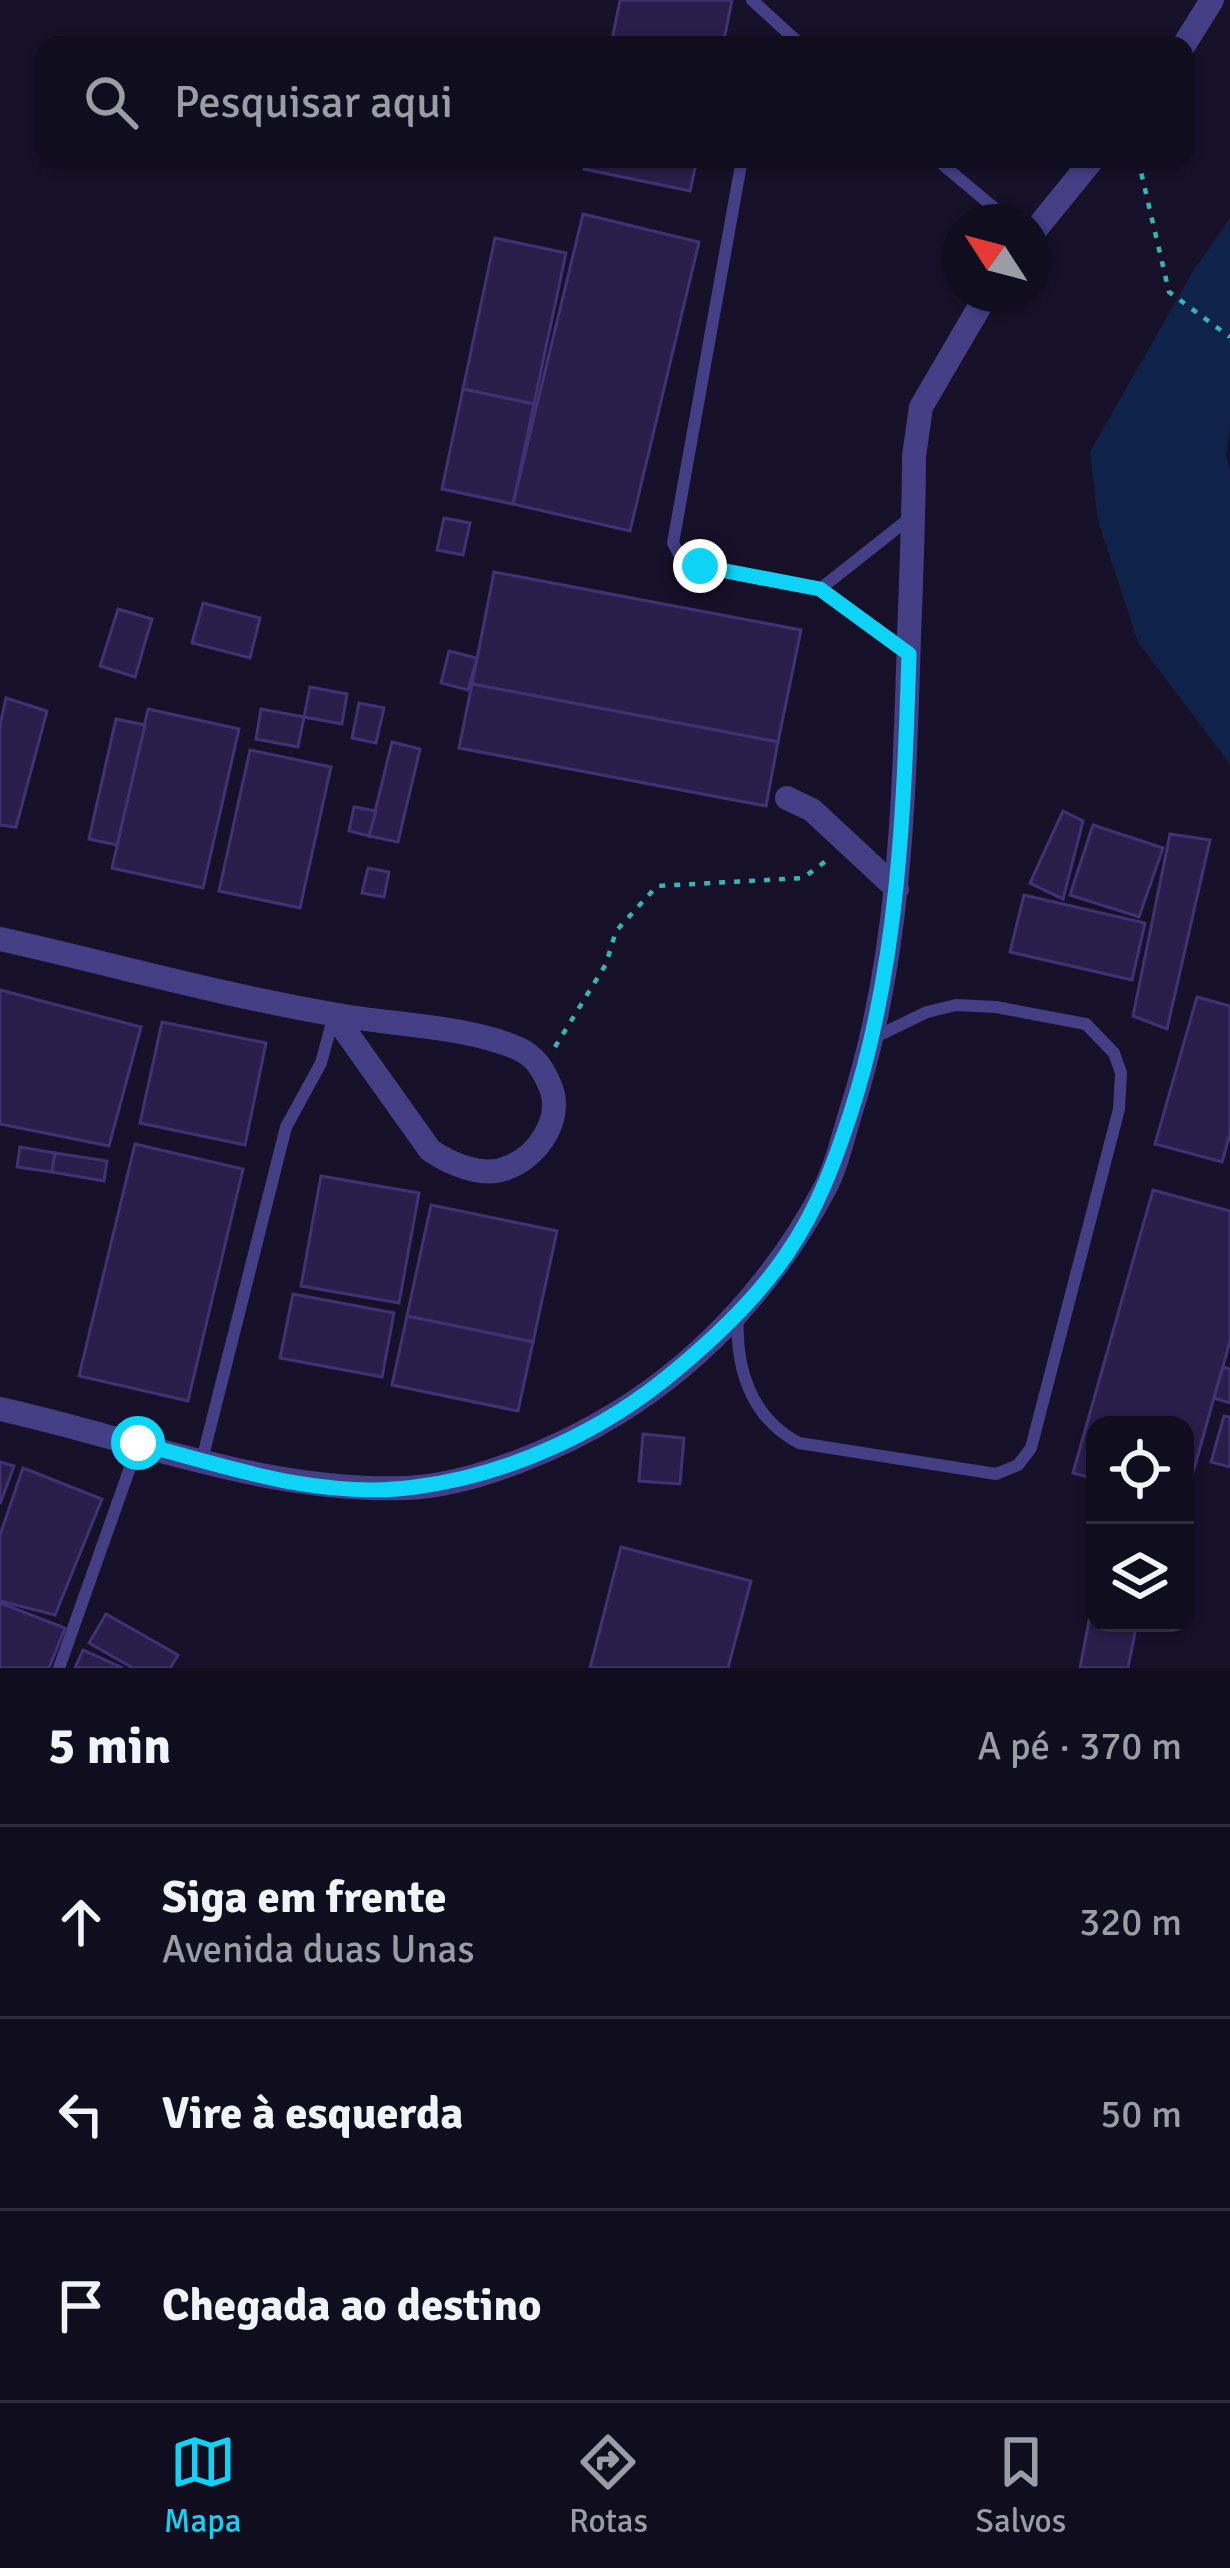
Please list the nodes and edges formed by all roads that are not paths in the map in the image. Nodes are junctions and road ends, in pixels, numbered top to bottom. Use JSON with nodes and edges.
{"nodes":[{"id":1,"x":752,"y":0,"type":"edge"},
{"id":2,"x":1212,"y":0,"type":"edge"},
{"id":3,"x":791,"y":36,"type":"edge"},
{"id":4,"x":1190,"y":36,"type":"edge"},
{"id":5,"x":740,"y":168,"type":"edge"},
{"id":6,"x":947,"y":168,"type":"edge"},
{"id":7,"x":1086,"y":168,"type":"edge"},
{"id":8,"x":990,"y":204,"type":"edge"},
{"id":9,"x":1050,"y":213,"type":"edge"},
{"id":10,"x":976,"y":312,"type":"edge"},
{"id":11,"x":914,"y":515,"type":"junction"},
{"id":12,"x":820,"y":589,"type":"junction"},
{"id":13,"x":909,"y":654,"type":"junction"},
{"id":14,"x":787,"y":798,"type":"dead end"},
{"id":15,"x":896,"y":889,"type":"junction"},
{"id":16,"x":0,"y":939,"type":"edge"},
{"id":17,"x":334,"y":1015,"type":"junction"},
{"id":18,"x":872,"y":1038,"type":"junction"},
{"id":19,"x":739,"y":1310,"type":"junction"},
{"id":20,"x":0,"y":1409,"type":"edge"},
{"id":21,"x":138,"y":1443,"type":"junction"},
{"id":22,"x":202,"y":1460,"type":"junction"},
{"id":23,"x":59,"y":1668,"type":"edge"}],
"edges":[{"from":1,"to":3,"type":"lane"},
{"from":2,"to":4,"type":"street"},
{"from":5,"to":12,"type":"lane"},
{"from":6,"to":8,"type":"lane"},
{"from":7,"to":9,"type":"street"},
{"from":10,"to":11,"type":"street"},
{"from":11,"to":12,"type":"lane"},
{"from":11,"to":13,"type":"street"},
{"from":12,"to":13,"type":"lane"},
{"from":13,"to":15,"type":"street"},
{"from":14,"to":15,"type":"street"},
{"from":15,"to":18,"type":"street"},
{"from":16,"to":17,"type":"street"},
{"from":17,"to":17,"type":"street"},
{"from":17,"to":22,"type":"lane"},
{"from":18,"to":19,"type":"street"},
{"from":18,"to":19,"type":"lane"},
{"from":19,"to":22,"type":"street"},
{"from":20,"to":21,"type":"street"},
{"from":21,"to":22,"type":"street"},
{"from":21,"to":23,"type":"lane"}]}
